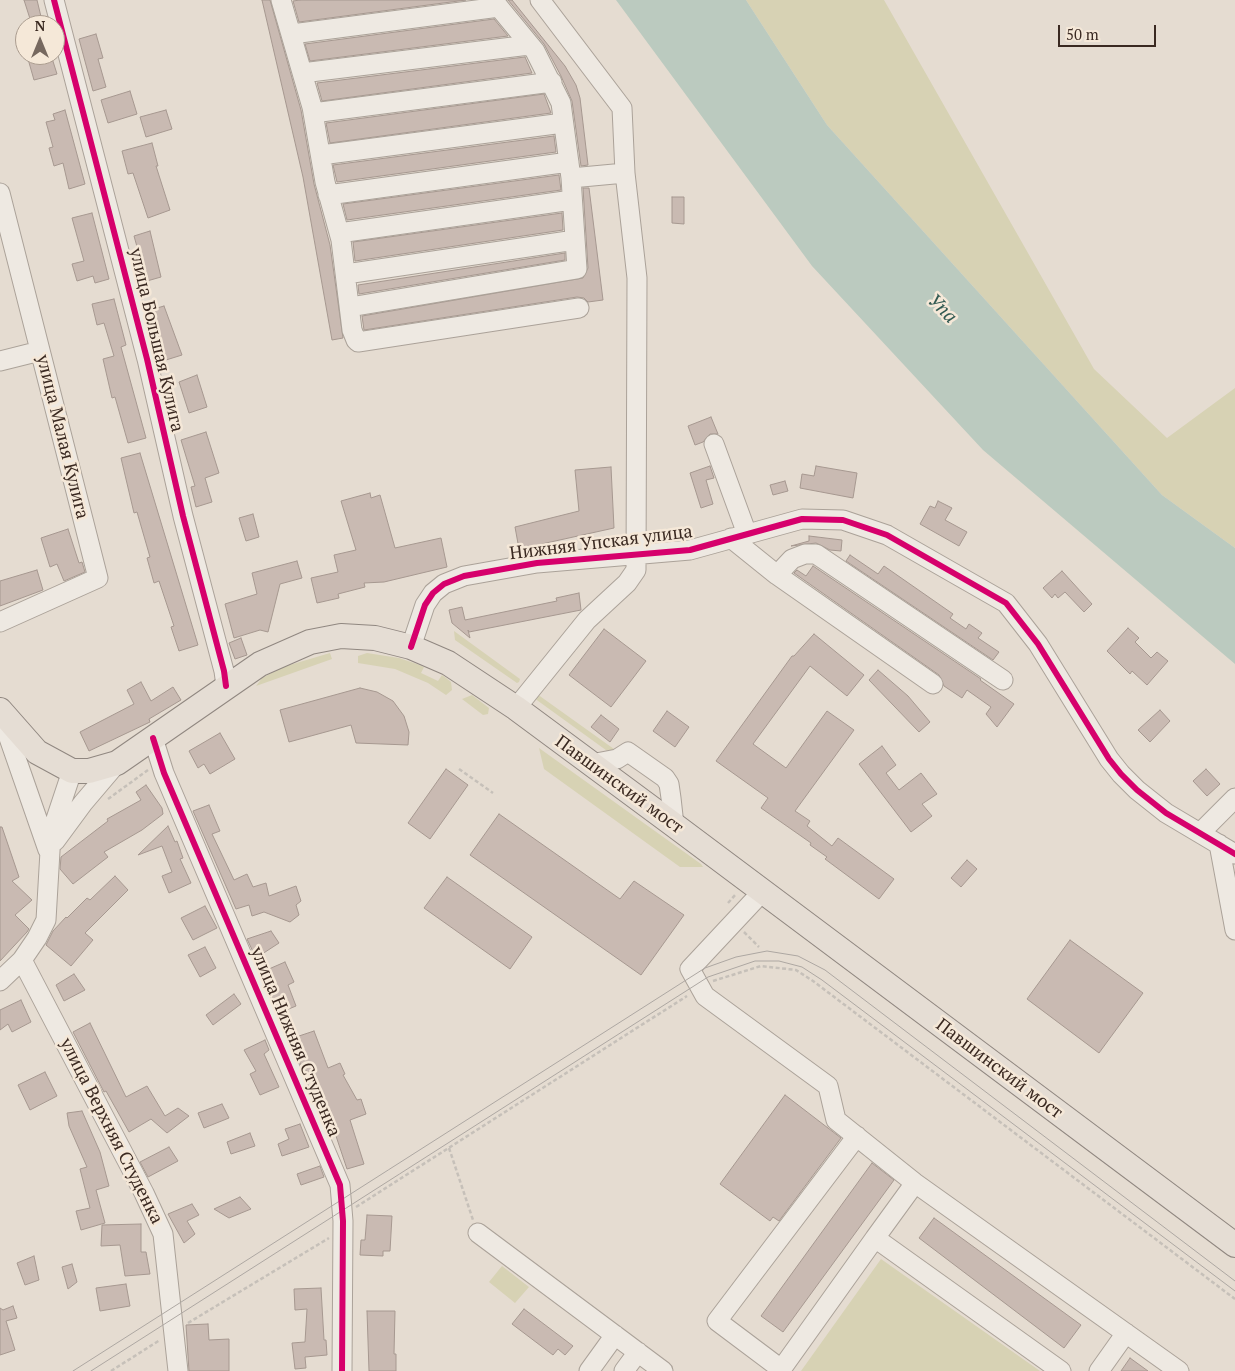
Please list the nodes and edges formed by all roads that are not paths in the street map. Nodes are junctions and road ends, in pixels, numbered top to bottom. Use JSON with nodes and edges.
{"nodes":[{"id":1,"x":54,"y":0,"type":"edge"},
{"id":2,"x":281,"y":0,"type":"edge"},
{"id":3,"x":540,"y":0,"type":"edge"},
{"id":4,"x":496,"y":4,"type":"edge"},
{"id":5,"x":292,"y":34,"type":"junction"},
{"id":6,"x":530,"y":45,"type":"junction"},
{"id":7,"x":302,"y":73,"type":"junction"},
{"id":8,"x":552,"y":82,"type":"junction"},
{"id":9,"x":313,"y":112,"type":"junction"},
{"id":10,"x":564,"y":123,"type":"junction"},
{"id":11,"x":321,"y":154,"type":"junction"},
{"id":12,"x":570,"y":170,"type":"junction"},
{"id":13,"x":625,"y":173,"type":"junction"},
{"id":14,"x":0,"y":193,"type":"edge"},
{"id":15,"x":328,"y":195,"type":"junction"},
{"id":16,"x":572,"y":200,"type":"junction"},
{"id":17,"x":339,"y":233,"type":"junction"},
{"id":18,"x":575,"y":240,"type":"junction"},
{"id":19,"x":346,"y":274,"type":"junction"},
{"id":20,"x":350,"y":307,"type":"junction"},
{"id":21,"x":579,"y":308,"type":"dead end"},
{"id":22,"x":40,"y":351,"type":"junction"},
{"id":23,"x":0,"y":361,"type":"edge"},
{"id":24,"x":714,"y":444,"type":"dead end"},
{"id":25,"x":739,"y":536,"type":"junction"},
{"id":26,"x":636,"y":555,"type":"junction"},
{"id":27,"x":777,"y":575,"type":"junction"},
{"id":28,"x":0,"y":622,"type":"edge"},
{"id":29,"x":411,"y":647,"type":"junction"},
{"id":30,"x":1003,"y":680,"type":"dead end"},
{"id":31,"x":933,"y":684,"type":"dead end"},
{"id":32,"x":226,"y":686,"type":"junction"},
{"id":33,"x":516,"y":708,"type":"junction"},
{"id":34,"x":0,"y":711,"type":"edge"},
{"id":35,"x":153,"y":738,"type":"junction"},
{"id":36,"x":117,"y":762,"type":"junction"},
{"id":37,"x":590,"y":764,"type":"junction"},
{"id":38,"x":72,"y":771,"type":"junction"},
{"id":39,"x":1235,"y":798,"type":"edge"},
{"id":40,"x":674,"y":825,"type":"junction"},
{"id":41,"x":1200,"y":833,"type":"junction"},
{"id":42,"x":1219,"y":844,"type":"junction"},
{"id":43,"x":49,"y":853,"type":"junction"},
{"id":44,"x":1235,"y":854,"type":"edge"},
{"id":45,"x":762,"y":892,"type":"junction"},
{"id":46,"x":1235,"y":930,"type":"edge"},
{"id":47,"x":22,"y":960,"type":"junction"},
{"id":48,"x":0,"y":981,"type":"edge"},
{"id":49,"x":856,"y":1136,"type":"junction"},
{"id":50,"x":915,"y":1182,"type":"junction"},
{"id":51,"x":478,"y":1233,"type":"road end"},
{"id":52,"x":875,"y":1238,"type":"junction"},
{"id":53,"x":1235,"y":1245,"type":"edge"},
{"id":54,"x":1126,"y":1333,"type":"junction"},
{"id":55,"x":615,"y":1335,"type":"junction"},
{"id":56,"x":638,"y":1352,"type":"junction"},
{"id":57,"x":781,"y":1370,"type":"edge"},
{"id":58,"x":178,"y":1371,"type":"edge"},
{"id":59,"x":342,"y":1371,"type":"edge"},
{"id":60,"x":589,"y":1371,"type":"edge"},
{"id":61,"x":624,"y":1371,"type":"edge"},
{"id":62,"x":663,"y":1371,"type":"edge"},
{"id":63,"x":1061,"y":1371,"type":"edge"},
{"id":64,"x":1099,"y":1371,"type":"edge"},
{"id":65,"x":1179,"y":1371,"type":"edge"}],
"edges":[{"from":1,"to":32,"type":"street","name":"улица Большая Кулига"},
{"from":2,"to":5,"type":"street"},
{"from":3,"to":13,"type":"street"},
{"from":4,"to":5,"type":"street"},
{"from":4,"to":6,"type":"street"},
{"from":5,"to":7,"type":"street"},
{"from":6,"to":7,"type":"street"},
{"from":6,"to":8,"type":"street"},
{"from":7,"to":9,"type":"street"},
{"from":8,"to":9,"type":"street"},
{"from":8,"to":10,"type":"street"},
{"from":9,"to":11,"type":"street"},
{"from":10,"to":11,"type":"street"},
{"from":10,"to":12,"type":"street"},
{"from":11,"to":15,"type":"street"},
{"from":12,"to":13,"type":"street"},
{"from":12,"to":15,"type":"street"},
{"from":12,"to":16,"type":"street"},
{"from":13,"to":26,"type":"street"},
{"from":14,"to":22,"type":"street","name":"улица Малая Кулига"},
{"from":15,"to":17,"type":"street"},
{"from":16,"to":17,"type":"street"},
{"from":16,"to":18,"type":"street"},
{"from":17,"to":19,"type":"street"},
{"from":18,"to":19,"type":"street"},
{"from":18,"to":20,"type":"street"},
{"from":19,"to":20,"type":"street"},
{"from":20,"to":21,"type":"street"},
{"from":22,"to":23,"type":"street"},
{"from":22,"to":28,"type":"street","name":"улица Малая Кулига"},
{"from":24,"to":25,"type":"street"},
{"from":25,"to":26,"type":"street","name":"Нижняя Упская улица"},
{"from":25,"to":27,"type":"street"},
{"from":25,"to":41,"type":"street","name":"Нижняя Упская улица"},
{"from":26,"to":29,"type":"street","name":"Нижняя Упская улица"},
{"from":26,"to":33,"type":"street"},
{"from":27,"to":30,"type":"street"},
{"from":27,"to":31,"type":"street"},
{"from":29,"to":32,"type":"main road","name":"Павшинский мост"},
{"from":29,"to":33,"type":"main road","name":"Павшинский мост"},
{"from":32,"to":35,"type":"main road","name":"Павшинский мост"},
{"from":33,"to":37,"type":"main road","name":"Павшинский мост"},
{"from":34,"to":38,"type":"main road"},
{"from":34,"to":43,"type":"street"},
{"from":35,"to":36,"type":"main road","name":"Павшинский мост"},
{"from":35,"to":59,"type":"street","name":"улица Нижняя Cтуденкa"},
{"from":36,"to":38,"type":"main road","name":"Павшинский мост"},
{"from":36,"to":43,"type":"street"},
{"from":37,"to":40,"type":"main road","name":"Павшинский мост"},
{"from":37,"to":40,"type":"street"},
{"from":38,"to":43,"type":"street"},
{"from":39,"to":41,"type":"street"},
{"from":40,"to":45,"type":"main road","name":"Павшинский мост"},
{"from":41,"to":42,"type":"street","name":"Нижняя Упская улица"},
{"from":42,"to":44,"type":"street","name":"Нижняя Упская улица"},
{"from":42,"to":46,"type":"street"},
{"from":43,"to":47,"type":"street"},
{"from":45,"to":49,"type":"street"},
{"from":45,"to":53,"type":"main road","name":"Павшинский мост"},
{"from":47,"to":48,"type":"street"},
{"from":47,"to":58,"type":"street","name":"улица Верхняя Студенка"},
{"from":49,"to":50,"type":"street"},
{"from":49,"to":57,"type":"street"},
{"from":50,"to":52,"type":"street"},
{"from":50,"to":54,"type":"street"},
{"from":51,"to":55,"type":"street"},
{"from":52,"to":57,"type":"street"},
{"from":52,"to":63,"type":"street"},
{"from":54,"to":64,"type":"street"},
{"from":54,"to":65,"type":"street"},
{"from":55,"to":56,"type":"street"},
{"from":55,"to":60,"type":"street"},
{"from":56,"to":61,"type":"street"},
{"from":56,"to":62,"type":"street"}]}
